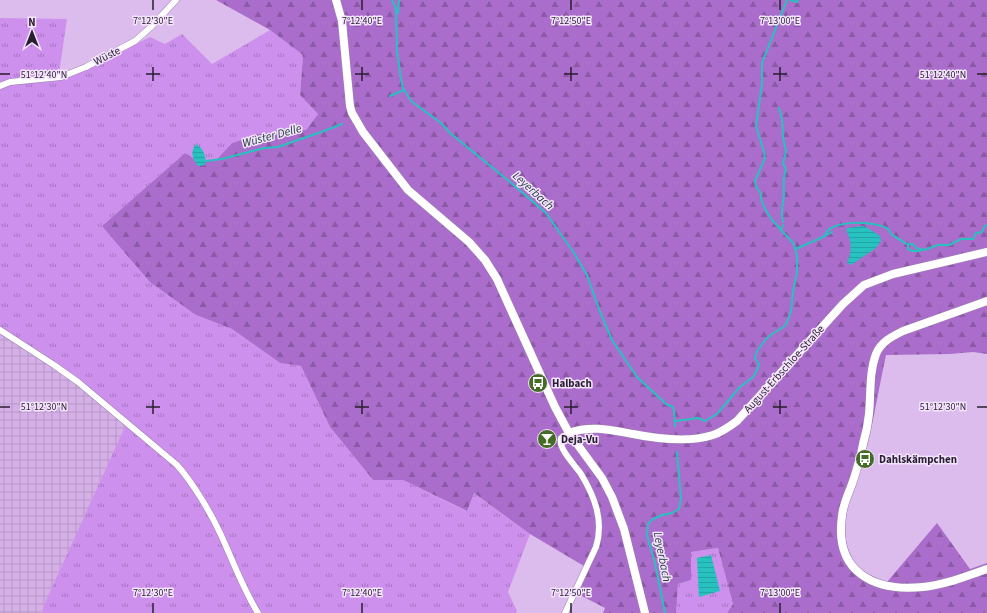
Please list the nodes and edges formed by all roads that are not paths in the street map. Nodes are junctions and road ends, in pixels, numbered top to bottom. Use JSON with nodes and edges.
{"nodes":[{"id":1,"x":176,"y":0,"type":"edge"},
{"id":2,"x":336,"y":0,"type":"edge"},
{"id":3,"x":0,"y":86,"type":"edge"},
{"id":4,"x":987,"y":252,"type":"edge"},
{"id":5,"x":987,"y":301,"type":"edge"},
{"id":6,"x":0,"y":330,"type":"edge"},
{"id":7,"x":570,"y":433,"type":"junction"},
{"id":8,"x":987,"y":569,"type":"edge"},
{"id":9,"x":258,"y":613,"type":"edge"},
{"id":10,"x":565,"y":613,"type":"edge"},
{"id":11,"x":645,"y":613,"type":"edge"}],
"edges":[{"from":1,"to":3,"type":"street","name":"Wüste"},
{"from":2,"to":7,"type":"main road"},
{"from":4,"to":7,"type":"main road","name":"August-Erbschloe-Straße"},
{"from":5,"to":8,"type":"main road"},
{"from":6,"to":9,"type":"street"},
{"from":7,"to":10,"type":"street"},
{"from":7,"to":11,"type":"main road"}]}
